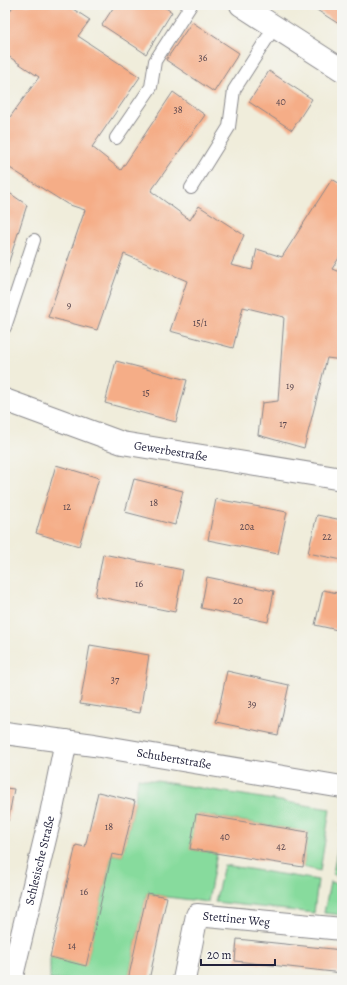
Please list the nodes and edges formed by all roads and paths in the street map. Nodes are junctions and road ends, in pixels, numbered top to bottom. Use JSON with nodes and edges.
{"nodes":[{"id":1,"x":191,"y":5,"type":"edge"},
{"id":2,"x":241,"y":5,"type":"edge"},
{"id":3,"x":275,"y":26,"type":"junction"},
{"id":4,"x":342,"y":70,"type":"edge"},
{"id":5,"x":116,"y":138,"type":"dead end"},
{"id":6,"x":191,"y":188,"type":"dead end"},
{"id":7,"x":34,"y":240,"type":"dead end"},
{"id":8,"x":5,"y":327,"type":"edge"},
{"id":9,"x":5,"y":400,"type":"edge"},
{"id":10,"x":342,"y":479,"type":"edge"},
{"id":11,"x":5,"y":733,"type":"edge"},
{"id":12,"x":66,"y":741,"type":"junction"},
{"id":13,"x":342,"y":787,"type":"edge"},
{"id":14,"x":342,"y":930,"type":"edge"},
{"id":15,"x":12,"y":949,"type":"edge"},
{"id":16,"x":11,"y":980,"type":"edge"},
{"id":17,"x":184,"y":980,"type":"edge"}],
"edges":[{"from":1,"to":5,"type":"lane"},
{"from":2,"to":3,"type":"street"},
{"from":3,"to":4,"type":"street"},
{"from":3,"to":6,"type":"lane"},
{"from":7,"to":8,"type":"lane"},
{"from":9,"to":10,"type":"street","name":"Gewerbestraße"},
{"from":11,"to":12,"type":"street","name":"Schubertstraße"},
{"from":12,"to":13,"type":"street","name":"Schubertstraße"},
{"from":12,"to":15,"type":"street","name":"Schlesische Straße"},
{"from":14,"to":17,"type":"street","name":"Stettiner Weg"},
{"from":15,"to":16,"type":"street","name":"Schlesische Straße"}]}
